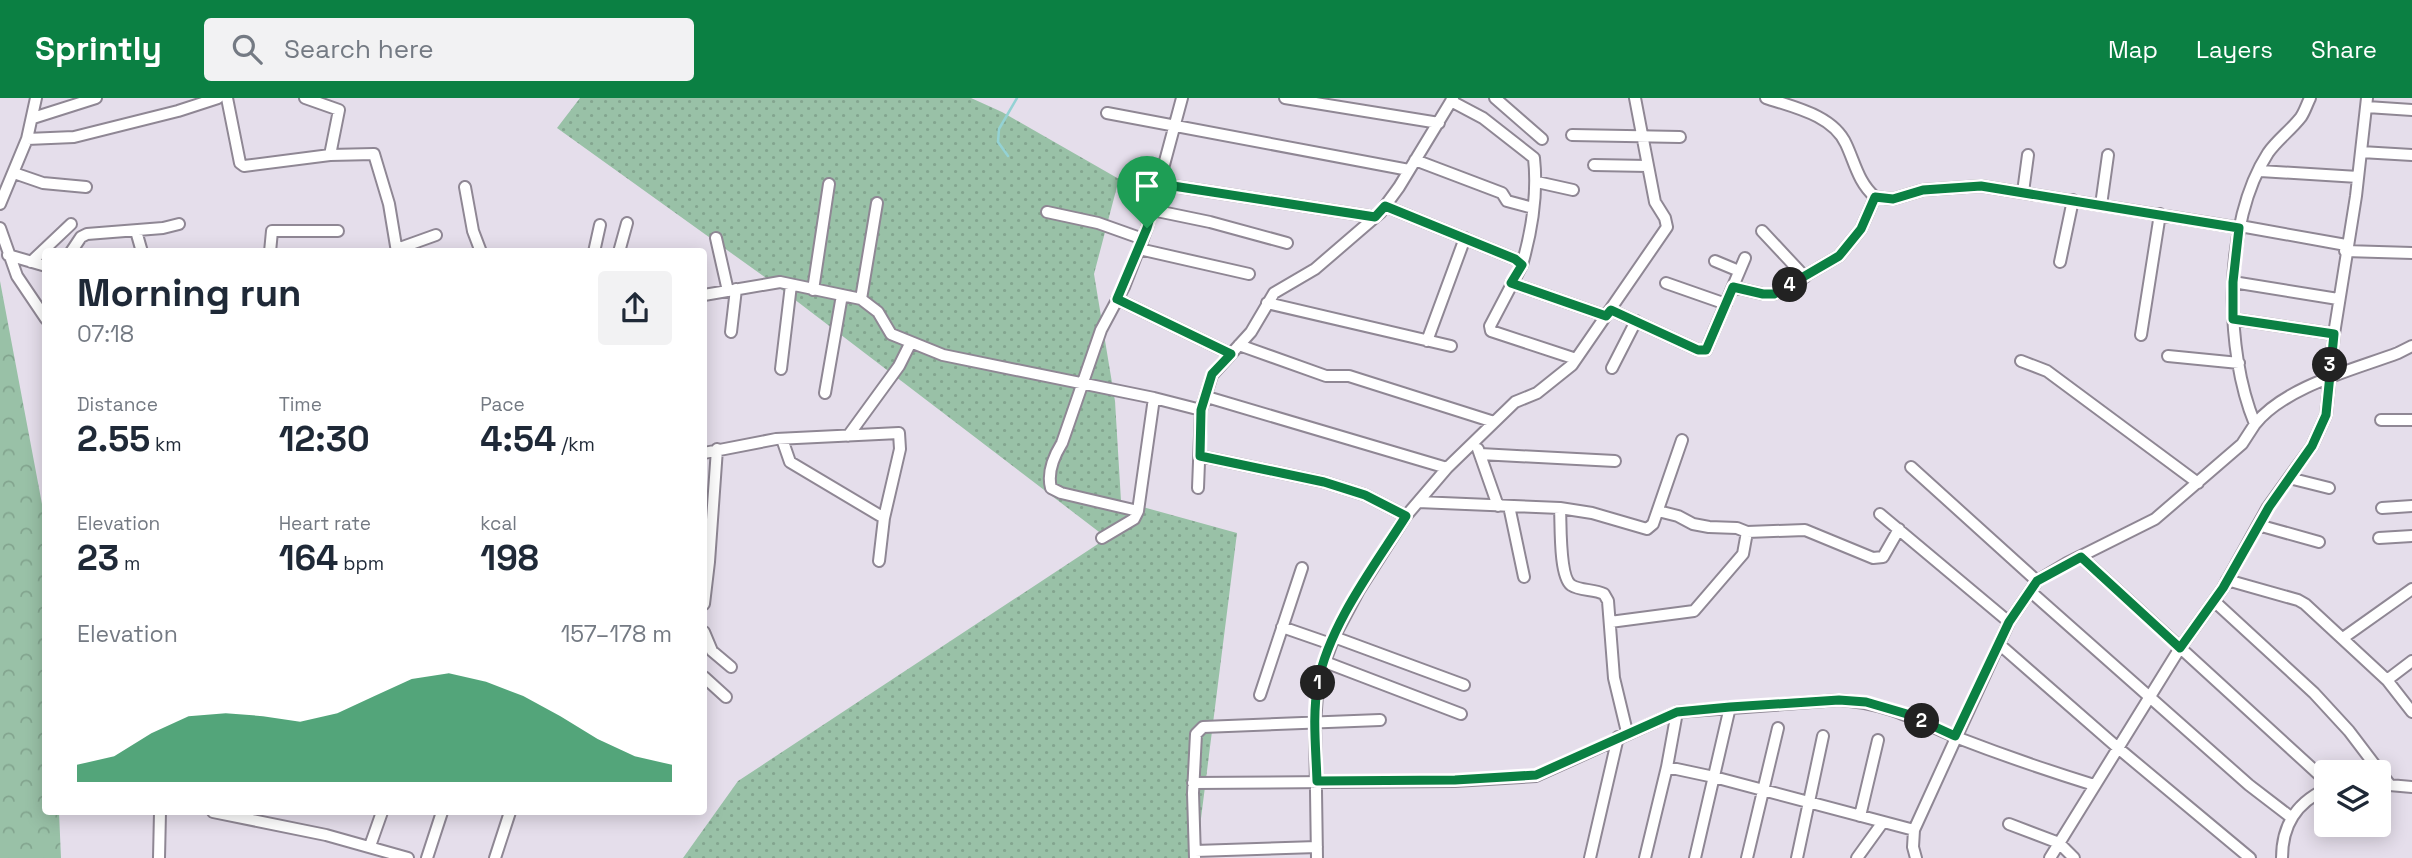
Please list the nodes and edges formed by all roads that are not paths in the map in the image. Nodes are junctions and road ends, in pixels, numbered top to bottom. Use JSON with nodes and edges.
{"nodes":[{"id":1,"x":36,"y":98,"type":"edge"},
{"id":2,"x":96,"y":98,"type":"edge"},
{"id":3,"x":173,"y":98,"type":"edge"},
{"id":4,"x":218,"y":98,"type":"edge"},
{"id":5,"x":228,"y":98,"type":"edge"},
{"id":6,"x":305,"y":98,"type":"edge"},
{"id":7,"x":1182,"y":98,"type":"edge"},
{"id":8,"x":1285,"y":98,"type":"edge"},
{"id":9,"x":1494,"y":98,"type":"edge"},
{"id":10,"x":1635,"y":98,"type":"edge"},
{"id":11,"x":1766,"y":98,"type":"edge"},
{"id":12,"x":2310,"y":98,"type":"edge"},
{"id":13,"x":1452,"y":99,"type":"edge"},
{"id":14,"x":2367,"y":102,"type":"edge"},
{"id":15,"x":2412,"y":110,"type":"edge"},
{"id":16,"x":178,"y":111,"type":"junction"},
{"id":17,"x":1107,"y":113,"type":"dead end"},
{"id":18,"x":33,"y":118,"type":"junction"},
{"id":19,"x":1439,"y":123,"type":"junction"},
{"id":20,"x":1174,"y":127,"type":"junction"},
{"id":21,"x":1572,"y":135,"type":"dead end"},
{"id":22,"x":1642,"y":136,"type":"junction"},
{"id":23,"x":1680,"y":137,"type":"dead end"},
{"id":24,"x":27,"y":139,"type":"junction"},
{"id":25,"x":1542,"y":139,"type":"dead end"},
{"id":26,"x":2361,"y":152,"type":"junction"},
{"id":27,"x":330,"y":155,"type":"junction"},
{"id":28,"x":2108,"y":155,"type":"dead end"},
{"id":29,"x":2412,"y":155,"type":"edge"},
{"id":30,"x":2028,"y":156,"type":"dead end"},
{"id":31,"x":1412,"y":165,"type":"junction"},
{"id":32,"x":1594,"y":165,"type":"dead end"},
{"id":33,"x":1648,"y":166,"type":"junction"},
{"id":34,"x":2260,"y":171,"type":"junction"},
{"id":35,"x":14,"y":173,"type":"junction"},
{"id":36,"x":2358,"y":177,"type":"junction"},
{"id":37,"x":1537,"y":182,"type":"junction"},
{"id":38,"x":829,"y":184,"type":"dead end"},
{"id":39,"x":1160,"y":184,"type":"junction"},
{"id":40,"x":86,"y":187,"type":"dead end"},
{"id":41,"x":465,"y":187,"type":"dead end"},
{"id":42,"x":1573,"y":190,"type":"dead end"},
{"id":43,"x":2023,"y":192,"type":"junction"},
{"id":44,"x":1875,"y":197,"type":"junction"},
{"id":45,"x":2073,"y":201,"type":"junction"},
{"id":46,"x":877,"y":203,"type":"dead end"},
{"id":47,"x":0,"y":204,"type":"edge"},
{"id":48,"x":2101,"y":205,"type":"junction"},
{"id":49,"x":1385,"y":206,"type":"junction"},
{"id":50,"x":1534,"y":208,"type":"junction"},
{"id":51,"x":1152,"y":210,"type":"junction"},
{"id":52,"x":1047,"y":212,"type":"dead end"},
{"id":53,"x":2160,"y":214,"type":"junction"},
{"id":54,"x":1375,"y":217,"type":"junction"},
{"id":55,"x":627,"y":223,"type":"dead end"},
{"id":56,"x":71,"y":224,"type":"dead end"},
{"id":57,"x":179,"y":224,"type":"dead end"},
{"id":58,"x":600,"y":225,"type":"dead end"},
{"id":59,"x":2240,"y":227,"type":"junction"},
{"id":60,"x":0,"y":228,"type":"edge"},
{"id":61,"x":136,"y":231,"type":"junction"},
{"id":62,"x":338,"y":231,"type":"dead end"},
{"id":63,"x":1762,"y":231,"type":"dead end"},
{"id":64,"x":436,"y":234,"type":"dead end"},
{"id":65,"x":716,"y":238,"type":"dead end"},
{"id":66,"x":1465,"y":238,"type":"junction"},
{"id":67,"x":1287,"y":243,"type":"dead end"},
{"id":68,"x":1141,"y":244,"type":"junction"},
{"id":69,"x":46,"y":248,"type":"edge"},
{"id":70,"x":74,"y":248,"type":"edge"},
{"id":71,"x":141,"y":248,"type":"edge"},
{"id":72,"x":270,"y":248,"type":"edge"},
{"id":73,"x":396,"y":248,"type":"edge"},
{"id":74,"x":404,"y":248,"type":"edge"},
{"id":75,"x":479,"y":248,"type":"edge"},
{"id":76,"x":595,"y":248,"type":"edge"},
{"id":77,"x":620,"y":248,"type":"edge"},
{"id":78,"x":2346,"y":248,"type":"junction"},
{"id":79,"x":42,"y":252,"type":"edge"},
{"id":80,"x":2412,"y":253,"type":"edge"},
{"id":81,"x":8,"y":255,"type":"junction"},
{"id":82,"x":1745,"y":258,"type":"dead end"},
{"id":83,"x":1715,"y":261,"type":"dead end"},
{"id":84,"x":31,"y":262,"type":"junction"},
{"id":85,"x":2060,"y":262,"type":"dead end"},
{"id":86,"x":42,"y":264,"type":"edge"},
{"id":87,"x":1522,"y":265,"type":"junction"},
{"id":88,"x":1739,"y":271,"type":"junction"},
{"id":89,"x":1249,"y":274,"type":"dead end"},
{"id":90,"x":1805,"y":277,"type":"junction"},
{"id":91,"x":2233,"y":282,"type":"junction"},
{"id":92,"x":1511,"y":283,"type":"junction"},
{"id":93,"x":1666,"y":283,"type":"dead end"},
{"id":94,"x":791,"y":285,"type":"junction"},
{"id":95,"x":1733,"y":287,"type":"junction"},
{"id":96,"x":732,"y":290,"type":"junction"},
{"id":97,"x":813,"y":290,"type":"junction"},
{"id":98,"x":707,"y":294,"type":"edge"},
{"id":99,"x":842,"y":295,"type":"junction"},
{"id":100,"x":861,"y":299,"type":"junction"},
{"id":101,"x":1117,"y":299,"type":"junction"},
{"id":102,"x":2338,"y":299,"type":"junction"},
{"id":103,"x":1266,"y":303,"type":"junction"},
{"id":104,"x":1726,"y":304,"type":"junction"},
{"id":105,"x":42,"y":313,"type":"edge"},
{"id":106,"x":1608,"y":313,"type":"junction"},
{"id":107,"x":2233,"y":319,"type":"junction"},
{"id":108,"x":1636,"y":321,"type":"junction"},
{"id":109,"x":731,"y":332,"type":"dead end"},
{"id":110,"x":2334,"y":334,"type":"junction"},
{"id":111,"x":2140,"y":335,"type":"dead end"},
{"id":112,"x":1427,"y":341,"type":"junction"},
{"id":113,"x":911,"y":342,"type":"junction"},
{"id":114,"x":1451,"y":346,"type":"dead end"},
{"id":115,"x":2412,"y":346,"type":"edge"},
{"id":116,"x":1235,"y":349,"type":"junction"},
{"id":117,"x":2168,"y":356,"type":"dead end"},
{"id":118,"x":1576,"y":359,"type":"junction"},
{"id":119,"x":2021,"y":361,"type":"dead end"},
{"id":120,"x":2239,"y":363,"type":"junction"},
{"id":121,"x":1612,"y":368,"type":"dead end"},
{"id":122,"x":781,"y":369,"type":"dead end"},
{"id":123,"x":2328,"y":379,"type":"junction"},
{"id":124,"x":1083,"y":384,"type":"junction"},
{"id":125,"x":825,"y":393,"type":"dead end"},
{"id":126,"x":1207,"y":397,"type":"junction"},
{"id":127,"x":1154,"y":398,"type":"junction"},
{"id":128,"x":1201,"y":410,"type":"junction"},
{"id":129,"x":2381,"y":420,"type":"dead end"},
{"id":130,"x":2412,"y":420,"type":"edge"},
{"id":131,"x":1493,"y":422,"type":"junction"},
{"id":132,"x":2255,"y":424,"type":"junction"},
{"id":133,"x":848,"y":436,"type":"junction"},
{"id":134,"x":782,"y":439,"type":"junction"},
{"id":135,"x":1475,"y":440,"type":"junction"},
{"id":136,"x":1682,"y":440,"type":"dead end"},
{"id":137,"x":717,"y":449,"type":"junction"},
{"id":138,"x":707,"y":452,"type":"edge"},
{"id":139,"x":1480,"y":454,"type":"junction"},
{"id":140,"x":1200,"y":456,"type":"junction"},
{"id":141,"x":1615,"y":461,"type":"dead end"},
{"id":142,"x":1911,"y":467,"type":"dead end"},
{"id":143,"x":1447,"y":468,"type":"junction"},
{"id":144,"x":2290,"y":478,"type":"junction"},
{"id":145,"x":2198,"y":483,"type":"junction"},
{"id":146,"x":1198,"y":488,"type":"dead end"},
{"id":147,"x":2329,"y":488,"type":"dead end"},
{"id":148,"x":1418,"y":502,"type":"junction"},
{"id":149,"x":1504,"y":506,"type":"junction"},
{"id":150,"x":2412,"y":506,"type":"edge"},
{"id":151,"x":1560,"y":508,"type":"junction"},
{"id":152,"x":2382,"y":508,"type":"dead end"},
{"id":153,"x":1138,"y":511,"type":"junction"},
{"id":154,"x":1658,"y":511,"type":"junction"},
{"id":155,"x":1880,"y":514,"type":"dead end"},
{"id":156,"x":1406,"y":516,"type":"junction"},
{"id":157,"x":884,"y":518,"type":"junction"},
{"id":158,"x":2258,"y":525,"type":"junction"},
{"id":159,"x":1899,"y":529,"type":"junction"},
{"id":160,"x":1748,"y":532,"type":"junction"},
{"id":161,"x":2412,"y":536,"type":"edge"},
{"id":162,"x":1102,"y":538,"type":"dead end"},
{"id":163,"x":2379,"y":538,"type":"dead end"},
{"id":164,"x":2319,"y":542,"type":"dead end"},
{"id":165,"x":2081,"y":557,"type":"junction"},
{"id":166,"x":879,"y":561,"type":"dead end"},
{"id":167,"x":1303,"y":568,"type":"dead end"},
{"id":168,"x":1524,"y":577,"type":"dead end"},
{"id":169,"x":707,"y":579,"type":"edge"},
{"id":170,"x":2227,"y":580,"type":"junction"},
{"id":171,"x":2037,"y":581,"type":"junction"},
{"id":172,"x":2412,"y":589,"type":"edge"},
{"id":173,"x":2031,"y":592,"type":"junction"},
{"id":174,"x":2214,"y":601,"type":"junction"},
{"id":175,"x":1610,"y":622,"type":"junction"},
{"id":176,"x":2009,"y":622,"type":"junction"},
{"id":177,"x":1282,"y":627,"type":"junction"},
{"id":178,"x":2343,"y":638,"type":"junction"},
{"id":179,"x":707,"y":639,"type":"edge"},
{"id":180,"x":1333,"y":640,"type":"junction"},
{"id":181,"x":1999,"y":644,"type":"junction"},
{"id":182,"x":2180,"y":648,"type":"junction"},
{"id":183,"x":2412,"y":661,"type":"edge"},
{"id":184,"x":1325,"y":662,"type":"junction"},
{"id":185,"x":731,"y":667,"type":"dead end"},
{"id":186,"x":707,"y":680,"type":"edge"},
{"id":187,"x":2387,"y":680,"type":"junction"},
{"id":188,"x":1464,"y":685,"type":"dead end"},
{"id":189,"x":1260,"y":695,"type":"dead end"},
{"id":190,"x":2149,"y":696,"type":"junction"},
{"id":191,"x":726,"y":697,"type":"dead end"},
{"id":192,"x":1730,"y":707,"type":"junction"},
{"id":193,"x":1677,"y":712,"type":"junction"},
{"id":194,"x":2412,"y":712,"type":"edge"},
{"id":195,"x":1461,"y":714,"type":"dead end"},
{"id":196,"x":1380,"y":720,"type":"dead end"},
{"id":197,"x":1315,"y":724,"type":"junction"},
{"id":198,"x":1778,"y":728,"type":"dead end"},
{"id":199,"x":1623,"y":735,"type":"junction"},
{"id":200,"x":1823,"y":736,"type":"dead end"},
{"id":201,"x":1955,"y":736,"type":"junction"},
{"id":202,"x":1878,"y":740,"type":"dead end"},
{"id":203,"x":2118,"y":748,"type":"junction"},
{"id":204,"x":2368,"y":760,"type":"edge"},
{"id":205,"x":1667,"y":767,"type":"junction"},
{"id":206,"x":2314,"y":770,"type":"edge"},
{"id":207,"x":1714,"y":777,"type":"junction"},
{"id":208,"x":1317,"y":781,"type":"junction"},
{"id":209,"x":1193,"y":783,"type":"junction"},
{"id":210,"x":2094,"y":785,"type":"junction"},
{"id":211,"x":2391,"y":786,"type":"edge"},
{"id":212,"x":2412,"y":787,"type":"edge"},
{"id":213,"x":1764,"y":792,"type":"junction"},
{"id":214,"x":2314,"y":795,"type":"edge"},
{"id":215,"x":1810,"y":803,"type":"junction"},
{"id":216,"x":160,"y":815,"type":"edge"},
{"id":217,"x":240,"y":815,"type":"edge"},
{"id":218,"x":381,"y":815,"type":"edge"},
{"id":219,"x":441,"y":815,"type":"edge"},
{"id":220,"x":509,"y":815,"type":"edge"},
{"id":221,"x":1860,"y":816,"type":"junction"},
{"id":222,"x":265,"y":818,"type":"edge"},
{"id":223,"x":2292,"y":818,"type":"junction"},
{"id":224,"x":1883,"y":822,"type":"junction"},
{"id":225,"x":2009,"y":824,"type":"dead end"},
{"id":226,"x":1914,"y":830,"type":"junction"},
{"id":227,"x":2059,"y":843,"type":"junction"},
{"id":228,"x":370,"y":846,"type":"junction"},
{"id":229,"x":1317,"y":852,"type":"edge"},
{"id":230,"x":390,"y":855,"type":"edge"},
{"id":231,"x":1195,"y":855,"type":"edge"},
{"id":232,"x":159,"y":858,"type":"edge"},
{"id":233,"x":408,"y":858,"type":"edge"},
{"id":234,"x":427,"y":858,"type":"edge"},
{"id":235,"x":495,"y":858,"type":"edge"},
{"id":236,"x":1590,"y":858,"type":"edge"},
{"id":237,"x":1645,"y":858,"type":"edge"},
{"id":238,"x":1695,"y":858,"type":"edge"},
{"id":239,"x":1747,"y":858,"type":"edge"},
{"id":240,"x":1797,"y":858,"type":"edge"},
{"id":241,"x":1857,"y":858,"type":"edge"},
{"id":242,"x":1916,"y":858,"type":"edge"},
{"id":243,"x":2050,"y":858,"type":"edge"},
{"id":244,"x":2074,"y":858,"type":"edge"},
{"id":245,"x":2250,"y":858,"type":"edge"},
{"id":246,"x":2282,"y":858,"type":"edge"}],
"edges":[{"from":1,"to":18,"type":"street"},
{"from":2,"to":18,"type":"street"},
{"from":3,"to":16,"type":"street"},
{"from":4,"to":16,"type":"street"},
{"from":5,"to":27,"type":"street"},
{"from":6,"to":27,"type":"street"},
{"from":7,"to":20,"type":"street"},
{"from":8,"to":19,"type":"street"},
{"from":9,"to":25,"type":"street"},
{"from":10,"to":22,"type":"street"},
{"from":11,"to":44,"type":"street"},
{"from":12,"to":34,"type":"street"},
{"from":13,"to":19,"type":"street"},
{"from":13,"to":37,"type":"street"},
{"from":14,"to":15,"type":"street"},
{"from":14,"to":26,"type":"street"},
{"from":16,"to":24,"type":"street"},
{"from":17,"to":20,"type":"street"},
{"from":18,"to":24,"type":"street"},
{"from":19,"to":31,"type":"street"},
{"from":20,"to":31,"type":"street"},
{"from":20,"to":39,"type":"street"},
{"from":21,"to":22,"type":"street"},
{"from":22,"to":23,"type":"street"},
{"from":22,"to":33,"type":"street"},
{"from":24,"to":35,"type":"street"},
{"from":26,"to":29,"type":"street"},
{"from":26,"to":36,"type":"street"},
{"from":27,"to":73,"type":"street"},
{"from":28,"to":48,"type":"street"},
{"from":30,"to":43,"type":"street"},
{"from":31,"to":49,"type":"street"},
{"from":31,"to":50,"type":"street"},
{"from":32,"to":33,"type":"street"},
{"from":33,"to":106,"type":"street"},
{"from":34,"to":36,"type":"street"},
{"from":34,"to":59,"type":"street"},
{"from":35,"to":40,"type":"street"},
{"from":35,"to":47,"type":"street"},
{"from":36,"to":78,"type":"street"},
{"from":37,"to":42,"type":"street"},
{"from":37,"to":50,"type":"street"},
{"from":38,"to":97,"type":"street"},
{"from":39,"to":51,"type":"street"},
{"from":39,"to":54,"type":"street"},
{"from":41,"to":75,"type":"street"},
{"from":43,"to":44,"type":"street"},
{"from":43,"to":45,"type":"street"},
{"from":44,"to":90,"type":"street"},
{"from":45,"to":48,"type":"street"},
{"from":45,"to":85,"type":"street"},
{"from":46,"to":100,"type":"street"},
{"from":48,"to":53,"type":"street"},
{"from":49,"to":54,"type":"street"},
{"from":49,"to":66,"type":"street"},
{"from":50,"to":87,"type":"street"},
{"from":51,"to":67,"type":"street"},
{"from":51,"to":68,"type":"street"},
{"from":52,"to":68,"type":"street"},
{"from":53,"to":59,"type":"street"},
{"from":53,"to":111,"type":"street"},
{"from":54,"to":103,"type":"street"},
{"from":55,"to":77,"type":"street"},
{"from":56,"to":69,"type":"street"},
{"from":57,"to":61,"type":"street"},
{"from":58,"to":76,"type":"street"},
{"from":59,"to":78,"type":"street"},
{"from":59,"to":91,"type":"street"},
{"from":60,"to":81,"type":"street"},
{"from":61,"to":70,"type":"street"},
{"from":61,"to":71,"type":"street"},
{"from":62,"to":72,"type":"street"},
{"from":63,"to":90,"type":"street"},
{"from":64,"to":74,"type":"street"},
{"from":65,"to":96,"type":"street"},
{"from":66,"to":87,"type":"street"},
{"from":66,"to":112,"type":"street"},
{"from":68,"to":89,"type":"street"},
{"from":68,"to":101,"type":"street"},
{"from":78,"to":80,"type":"street"},
{"from":78,"to":102,"type":"street"},
{"from":79,"to":84,"type":"street"},
{"from":81,"to":84,"type":"street"},
{"from":81,"to":105,"type":"street"},
{"from":82,"to":88,"type":"street"},
{"from":83,"to":88,"type":"street"},
{"from":84,"to":86,"type":"street"},
{"from":87,"to":92,"type":"street"},
{"from":88,"to":95,"type":"street"},
{"from":90,"to":95,"type":"street"},
{"from":91,"to":102,"type":"street"},
{"from":91,"to":107,"type":"street"},
{"from":92,"to":106,"type":"street"},
{"from":92,"to":118,"type":"street"},
{"from":93,"to":104,"type":"street"},
{"from":94,"to":96,"type":"street"},
{"from":94,"to":97,"type":"street"},
{"from":94,"to":122,"type":"street"},
{"from":95,"to":104,"type":"street"},
{"from":96,"to":98,"type":"street"},
{"from":96,"to":109,"type":"street"},
{"from":97,"to":99,"type":"street"},
{"from":99,"to":100,"type":"street"},
{"from":99,"to":125,"type":"street"},
{"from":100,"to":113,"type":"street"},
{"from":101,"to":116,"type":"street"},
{"from":101,"to":124,"type":"street"},
{"from":102,"to":110,"type":"street"},
{"from":103,"to":112,"type":"street"},
{"from":103,"to":116,"type":"street"},
{"from":104,"to":108,"type":"street"},
{"from":106,"to":108,"type":"street"},
{"from":106,"to":118,"type":"street"},
{"from":107,"to":110,"type":"street"},
{"from":107,"to":120,"type":"street"},
{"from":108,"to":121,"type":"street"},
{"from":110,"to":123,"type":"street"},
{"from":112,"to":114,"type":"street"},
{"from":113,"to":124,"type":"street"},
{"from":113,"to":133,"type":"street"},
{"from":115,"to":123,"type":"street"},
{"from":116,"to":126,"type":"street"},
{"from":116,"to":131,"type":"street"},
{"from":117,"to":120,"type":"street"},
{"from":118,"to":131,"type":"street"},
{"from":119,"to":145,"type":"street"},
{"from":120,"to":132,"type":"street"},
{"from":123,"to":132,"type":"street"},
{"from":123,"to":144,"type":"street"},
{"from":124,"to":127,"type":"street"},
{"from":124,"to":153,"type":"street"},
{"from":126,"to":128,"type":"street"},
{"from":126,"to":143,"type":"street"},
{"from":127,"to":128,"type":"street"},
{"from":127,"to":153,"type":"street"},
{"from":128,"to":140,"type":"street"},
{"from":129,"to":130,"type":"street"},
{"from":131,"to":135,"type":"street"},
{"from":132,"to":145,"type":"street"},
{"from":133,"to":134,"type":"street"},
{"from":133,"to":157,"type":"street"},
{"from":134,"to":137,"type":"street"},
{"from":134,"to":157,"type":"street"},
{"from":135,"to":139,"type":"street"},
{"from":135,"to":143,"type":"street"},
{"from":136,"to":154,"type":"street"},
{"from":137,"to":138,"type":"street"},
{"from":137,"to":169,"type":"street"},
{"from":139,"to":141,"type":"street"},
{"from":139,"to":149,"type":"street"},
{"from":140,"to":146,"type":"street"},
{"from":140,"to":156,"type":"street"},
{"from":142,"to":171,"type":"street"},
{"from":143,"to":148,"type":"street"},
{"from":144,"to":147,"type":"street"},
{"from":144,"to":158,"type":"street"},
{"from":145,"to":165,"type":"street"},
{"from":148,"to":149,"type":"street"},
{"from":148,"to":156,"type":"street"},
{"from":149,"to":151,"type":"street"},
{"from":149,"to":168,"type":"street"},
{"from":150,"to":152,"type":"street"},
{"from":151,"to":154,"type":"street"},
{"from":151,"to":175,"type":"street"},
{"from":153,"to":162,"type":"street"},
{"from":154,"to":160,"type":"street"},
{"from":155,"to":159,"type":"street"},
{"from":156,"to":180,"type":"street"},
{"from":157,"to":166,"type":"street"},
{"from":158,"to":164,"type":"street"},
{"from":158,"to":170,"type":"street"},
{"from":159,"to":160,"type":"street"},
{"from":159,"to":176,"type":"street"},
{"from":160,"to":175,"type":"street"},
{"from":161,"to":163,"type":"street"},
{"from":165,"to":171,"type":"street"},
{"from":165,"to":182,"type":"street"},
{"from":167,"to":177,"type":"street"},
{"from":170,"to":174,"type":"street"},
{"from":170,"to":178,"type":"street"},
{"from":171,"to":173,"type":"street"},
{"from":172,"to":178,"type":"street"},
{"from":173,"to":176,"type":"street"},
{"from":173,"to":190,"type":"street"},
{"from":174,"to":182,"type":"street"},
{"from":174,"to":204,"type":"street"},
{"from":175,"to":199,"type":"street"},
{"from":176,"to":181,"type":"street"},
{"from":177,"to":180,"type":"street"},
{"from":177,"to":189,"type":"street"},
{"from":178,"to":187,"type":"street"},
{"from":179,"to":185,"type":"street"},
{"from":180,"to":184,"type":"street"},
{"from":180,"to":188,"type":"street"},
{"from":181,"to":201,"type":"street"},
{"from":181,"to":203,"type":"street"},
{"from":182,"to":190,"type":"street"},
{"from":182,"to":206,"type":"street"},
{"from":183,"to":187,"type":"street"},
{"from":184,"to":195,"type":"street"},
{"from":184,"to":197,"type":"street"},
{"from":186,"to":191,"type":"street"},
{"from":187,"to":194,"type":"street"},
{"from":190,"to":203,"type":"street"},
{"from":190,"to":223,"type":"street"},
{"from":192,"to":193,"type":"street"},
{"from":192,"to":201,"type":"street"},
{"from":192,"to":207,"type":"street"},
{"from":193,"to":199,"type":"street"},
{"from":193,"to":205,"type":"street"},
{"from":196,"to":197,"type":"street"},
{"from":197,"to":208,"type":"street"},
{"from":197,"to":209,"type":"street"},
{"from":198,"to":213,"type":"street"},
{"from":199,"to":208,"type":"street"},
{"from":199,"to":236,"type":"street"},
{"from":200,"to":215,"type":"street"},
{"from":201,"to":210,"type":"street"},
{"from":201,"to":226,"type":"street"},
{"from":202,"to":221,"type":"street"},
{"from":203,"to":210,"type":"street"},
{"from":203,"to":245,"type":"street"},
{"from":205,"to":207,"type":"street"},
{"from":205,"to":237,"type":"street"},
{"from":207,"to":213,"type":"street"},
{"from":207,"to":238,"type":"street"},
{"from":208,"to":209,"type":"street"},
{"from":208,"to":229,"type":"street"},
{"from":209,"to":231,"type":"street"},
{"from":210,"to":227,"type":"street"},
{"from":211,"to":212,"type":"street"},
{"from":213,"to":215,"type":"street"},
{"from":213,"to":239,"type":"street"},
{"from":214,"to":223,"type":"street"},
{"from":215,"to":221,"type":"street"},
{"from":215,"to":240,"type":"street"},
{"from":216,"to":232,"type":"street"},
{"from":217,"to":222,"type":"street"},
{"from":218,"to":228,"type":"street"},
{"from":219,"to":234,"type":"street"},
{"from":220,"to":235,"type":"street"},
{"from":221,"to":224,"type":"street"},
{"from":222,"to":228,"type":"street"},
{"from":223,"to":246,"type":"street"},
{"from":224,"to":226,"type":"street"},
{"from":224,"to":241,"type":"street"},
{"from":225,"to":227,"type":"street"},
{"from":226,"to":242,"type":"street"},
{"from":227,"to":243,"type":"street"},
{"from":227,"to":244,"type":"street"},
{"from":228,"to":230,"type":"street"},
{"from":229,"to":231,"type":"street"},
{"from":230,"to":233,"type":"street"}]}
